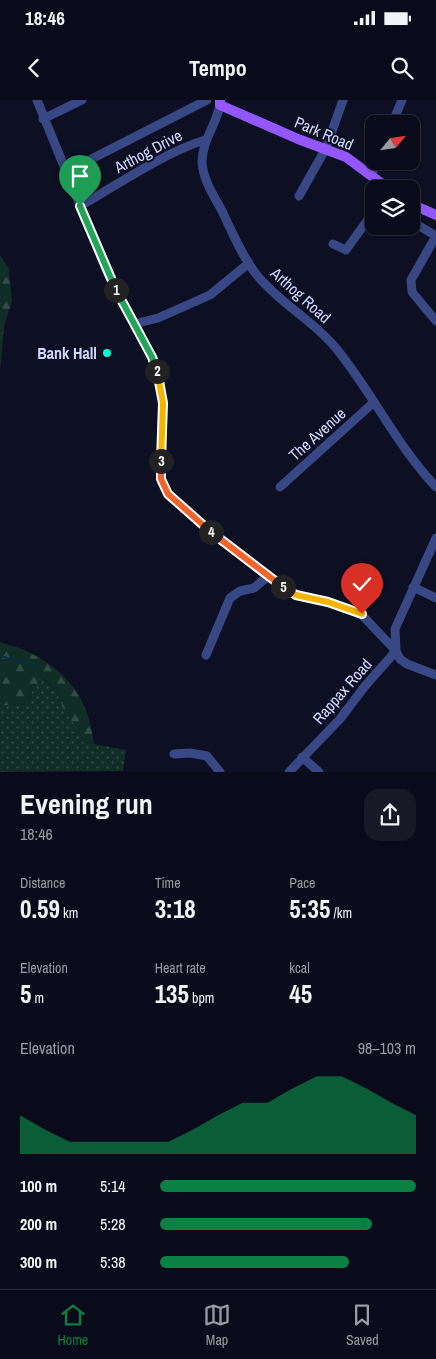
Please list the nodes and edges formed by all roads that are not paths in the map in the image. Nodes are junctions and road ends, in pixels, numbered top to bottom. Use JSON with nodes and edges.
{"nodes":[{"id":1,"x":37,"y":100,"type":"edge"},
{"id":2,"x":82,"y":100,"type":"edge"},
{"id":3,"x":207,"y":100,"type":"edge"},
{"id":4,"x":343,"y":100,"type":"edge"},
{"id":5,"x":402,"y":100,"type":"edge"},
{"id":6,"x":220,"y":103,"type":"edge"},
{"id":7,"x":396,"y":115,"type":"edge"},
{"id":8,"x":43,"y":119,"type":"junction"},
{"id":9,"x":205,"y":140,"type":"junction"},
{"id":10,"x":326,"y":148,"type":"junction"},
{"id":11,"x":374,"y":170,"type":"edge"},
{"id":12,"x":66,"y":172,"type":"junction"},
{"id":13,"x":372,"y":174,"type":"junction"},
{"id":14,"x":379,"y":180,"type":"edge"},
{"id":15,"x":299,"y":196,"type":"dead end"},
{"id":16,"x":80,"y":206,"type":"junction"},
{"id":17,"x":420,"y":208,"type":"edge"},
{"id":18,"x":436,"y":215,"type":"edge"},
{"id":19,"x":365,"y":224,"type":"edge"},
{"id":20,"x":420,"y":226,"type":"edge"},
{"id":21,"x":436,"y":236,"type":"edge"},
{"id":22,"x":333,"y":244,"type":"dead end"},
{"id":23,"x":249,"y":263,"type":"junction"},
{"id":24,"x":436,"y":321,"type":"edge"},
{"id":25,"x":134,"y":324,"type":"junction"},
{"id":26,"x":373,"y":403,"type":"junction"},
{"id":27,"x":280,"y":487,"type":"dead end"},
{"id":28,"x":436,"y":487,"type":"edge"},
{"id":29,"x":436,"y":538,"type":"edge"},
{"id":30,"x":268,"y":576,"type":"junction"},
{"id":31,"x":414,"y":588,"type":"junction"},
{"id":32,"x":436,"y":598,"type":"edge"},
{"id":33,"x":396,"y":651,"type":"junction"},
{"id":34,"x":206,"y":656,"type":"dead end"},
{"id":35,"x":436,"y":675,"type":"edge"},
{"id":36,"x":174,"y":754,"type":"dead end"},
{"id":37,"x":302,"y":757,"type":"junction"},
{"id":38,"x":220,"y":772,"type":"edge"},
{"id":39,"x":289,"y":772,"type":"edge"},
{"id":40,"x":319,"y":772,"type":"edge"}],
"edges":[{"from":1,"to":8,"type":"street"},
{"from":2,"to":8,"type":"street"},
{"from":3,"to":12,"type":"street"},
{"from":4,"to":10,"type":"street"},
{"from":5,"to":7,"type":"street"},
{"from":6,"to":9,"type":"street","name":"Arthog Road"},
{"from":6,"to":10,"type":"main road","name":"Park Road"},
{"from":8,"to":12,"type":"street"},
{"from":9,"to":16,"type":"street","name":"Arthog Drive"},
{"from":9,"to":23,"type":"street","name":"Arthog Road"},
{"from":10,"to":13,"type":"main road","name":"Park Road"},
{"from":10,"to":15,"type":"street"},
{"from":11,"to":13,"type":"street"},
{"from":12,"to":16,"type":"street"},
{"from":13,"to":14,"type":"main road","name":"Park Road"},
{"from":16,"to":25,"type":"street"},
{"from":17,"to":18,"type":"main road"},
{"from":19,"to":22,"type":"street"},
{"from":20,"to":21,"type":"street"},
{"from":21,"to":24,"type":"street"},
{"from":23,"to":25,"type":"street"},
{"from":23,"to":26,"type":"street","name":"Arthog Road"},
{"from":25,"to":30,"type":"street"},
{"from":26,"to":27,"type":"street","name":"The Avenue"},
{"from":26,"to":28,"type":"street","name":"Arthog Road"},
{"from":29,"to":31,"type":"street"},
{"from":30,"to":33,"type":"street"},
{"from":30,"to":34,"type":"street"},
{"from":31,"to":32,"type":"street"},
{"from":31,"to":33,"type":"street"},
{"from":33,"to":35,"type":"street"},
{"from":33,"to":37,"type":"street","name":"Rappax Road"},
{"from":36,"to":38,"type":"street"},
{"from":37,"to":39,"type":"street","name":"Rappax Road"},
{"from":37,"to":40,"type":"street"}]}
